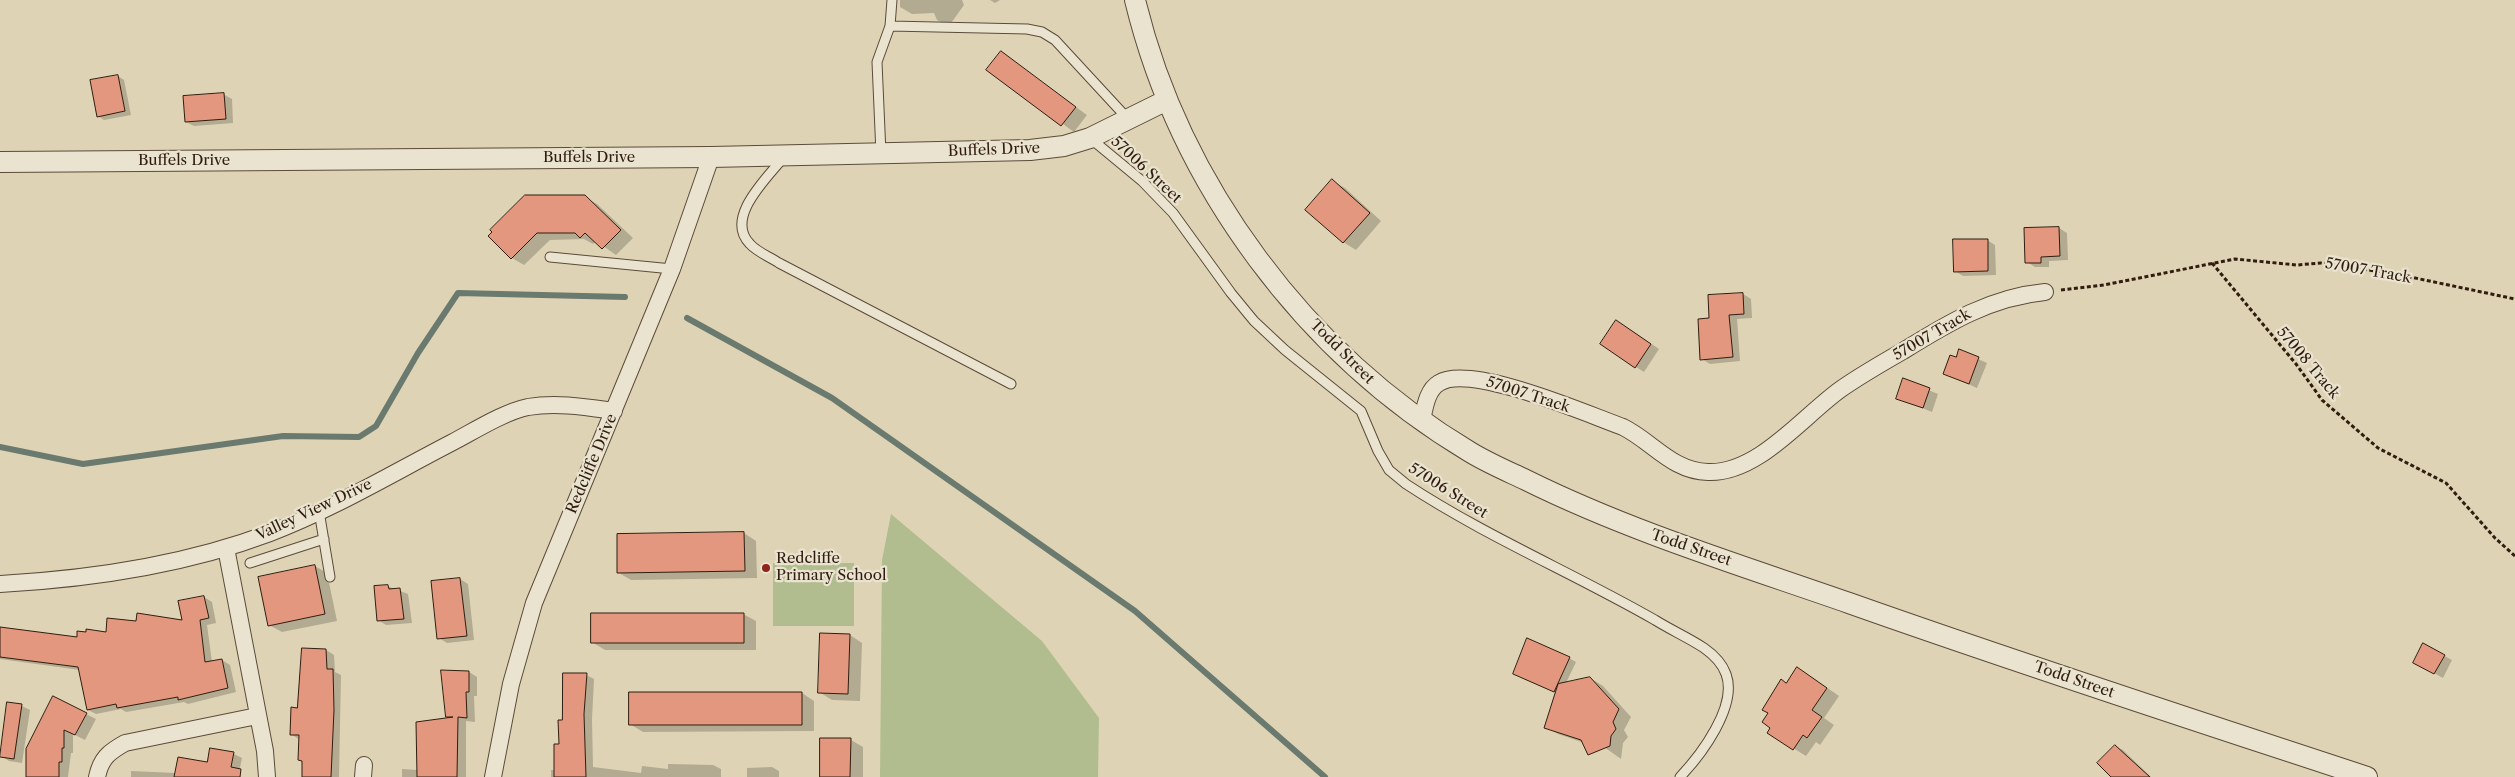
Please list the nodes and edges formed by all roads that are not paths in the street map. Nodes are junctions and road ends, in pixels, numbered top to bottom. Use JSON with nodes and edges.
{"nodes":[{"id":1,"x":892,"y":0,"type":"edge"},
{"id":2,"x":1135,"y":0,"type":"edge"},
{"id":3,"x":890,"y":26,"type":"junction"},
{"id":4,"x":1167,"y":100,"type":"junction"},
{"id":5,"x":1128,"y":119,"type":"junction"},
{"id":6,"x":1090,"y":138,"type":"junction"},
{"id":7,"x":881,"y":154,"type":"junction"},
{"id":8,"x":784,"y":156,"type":"junction"},
{"id":9,"x":711,"y":157,"type":"junction"},
{"id":10,"x":0,"y":162,"type":"edge"},
{"id":11,"x":550,"y":257,"type":"dead end"},
{"id":12,"x":672,"y":269,"type":"junction"},
{"id":13,"x":2045,"y":292,"type":"road end"},
{"id":14,"x":1011,"y":384,"type":"dead end"},
{"id":15,"x":614,"y":411,"type":"junction"},
{"id":16,"x":1422,"y":420,"type":"junction"},
{"id":17,"x":319,"y":511,"type":"junction"},
{"id":18,"x":324,"y":539,"type":"junction"},
{"id":19,"x":226,"y":548,"type":"junction"},
{"id":20,"x":250,"y":563,"type":"dead end"},
{"id":21,"x":330,"y":577,"type":"dead end"},
{"id":22,"x":0,"y":584,"type":"edge"},
{"id":23,"x":257,"y":716,"type":"junction"},
{"id":24,"x":97,"y":777,"type":"edge"},
{"id":25,"x":267,"y":777,"type":"edge"},
{"id":26,"x":493,"y":777,"type":"edge"},
{"id":27,"x":1680,"y":777,"type":"edge"},
{"id":28,"x":2367,"y":777,"type":"edge"}],
"edges":[{"from":1,"to":3,"type":"lane"},
{"from":2,"to":4,"type":"street","name":"Todd Street"},
{"from":3,"to":5,"type":"lane"},
{"from":3,"to":7,"type":"lane"},
{"from":4,"to":5,"type":"street","name":"Buffels Drive"},
{"from":4,"to":16,"type":"street","name":"Todd Street"},
{"from":5,"to":6,"type":"street","name":"Buffels Drive"},
{"from":6,"to":7,"type":"street","name":"Buffels Drive"},
{"from":6,"to":27,"type":"lane","name":"57006 Street"},
{"from":7,"to":8,"type":"street","name":"Buffels Drive"},
{"from":8,"to":9,"type":"street","name":"Buffels Drive"},
{"from":8,"to":14,"type":"lane"},
{"from":9,"to":10,"type":"street","name":"Buffels Drive"},
{"from":9,"to":12,"type":"street","name":"Redcliffe Drive"},
{"from":11,"to":12,"type":"lane"},
{"from":12,"to":15,"type":"street","name":"Redcliffe Drive"},
{"from":13,"to":16,"type":"street","name":"57007 Track"},
{"from":15,"to":17,"type":"street","name":"Valley View Drive"},
{"from":15,"to":26,"type":"street","name":"Redcliffe Drive"},
{"from":16,"to":28,"type":"street","name":"Todd Street"},
{"from":17,"to":18,"type":"lane"},
{"from":17,"to":19,"type":"street","name":"Valley View Drive"},
{"from":18,"to":20,"type":"lane"},
{"from":18,"to":21,"type":"lane"},
{"from":19,"to":22,"type":"street","name":"Valley View Drive"},
{"from":19,"to":23,"type":"street"},
{"from":23,"to":24,"type":"street"},
{"from":23,"to":25,"type":"street"}]}
